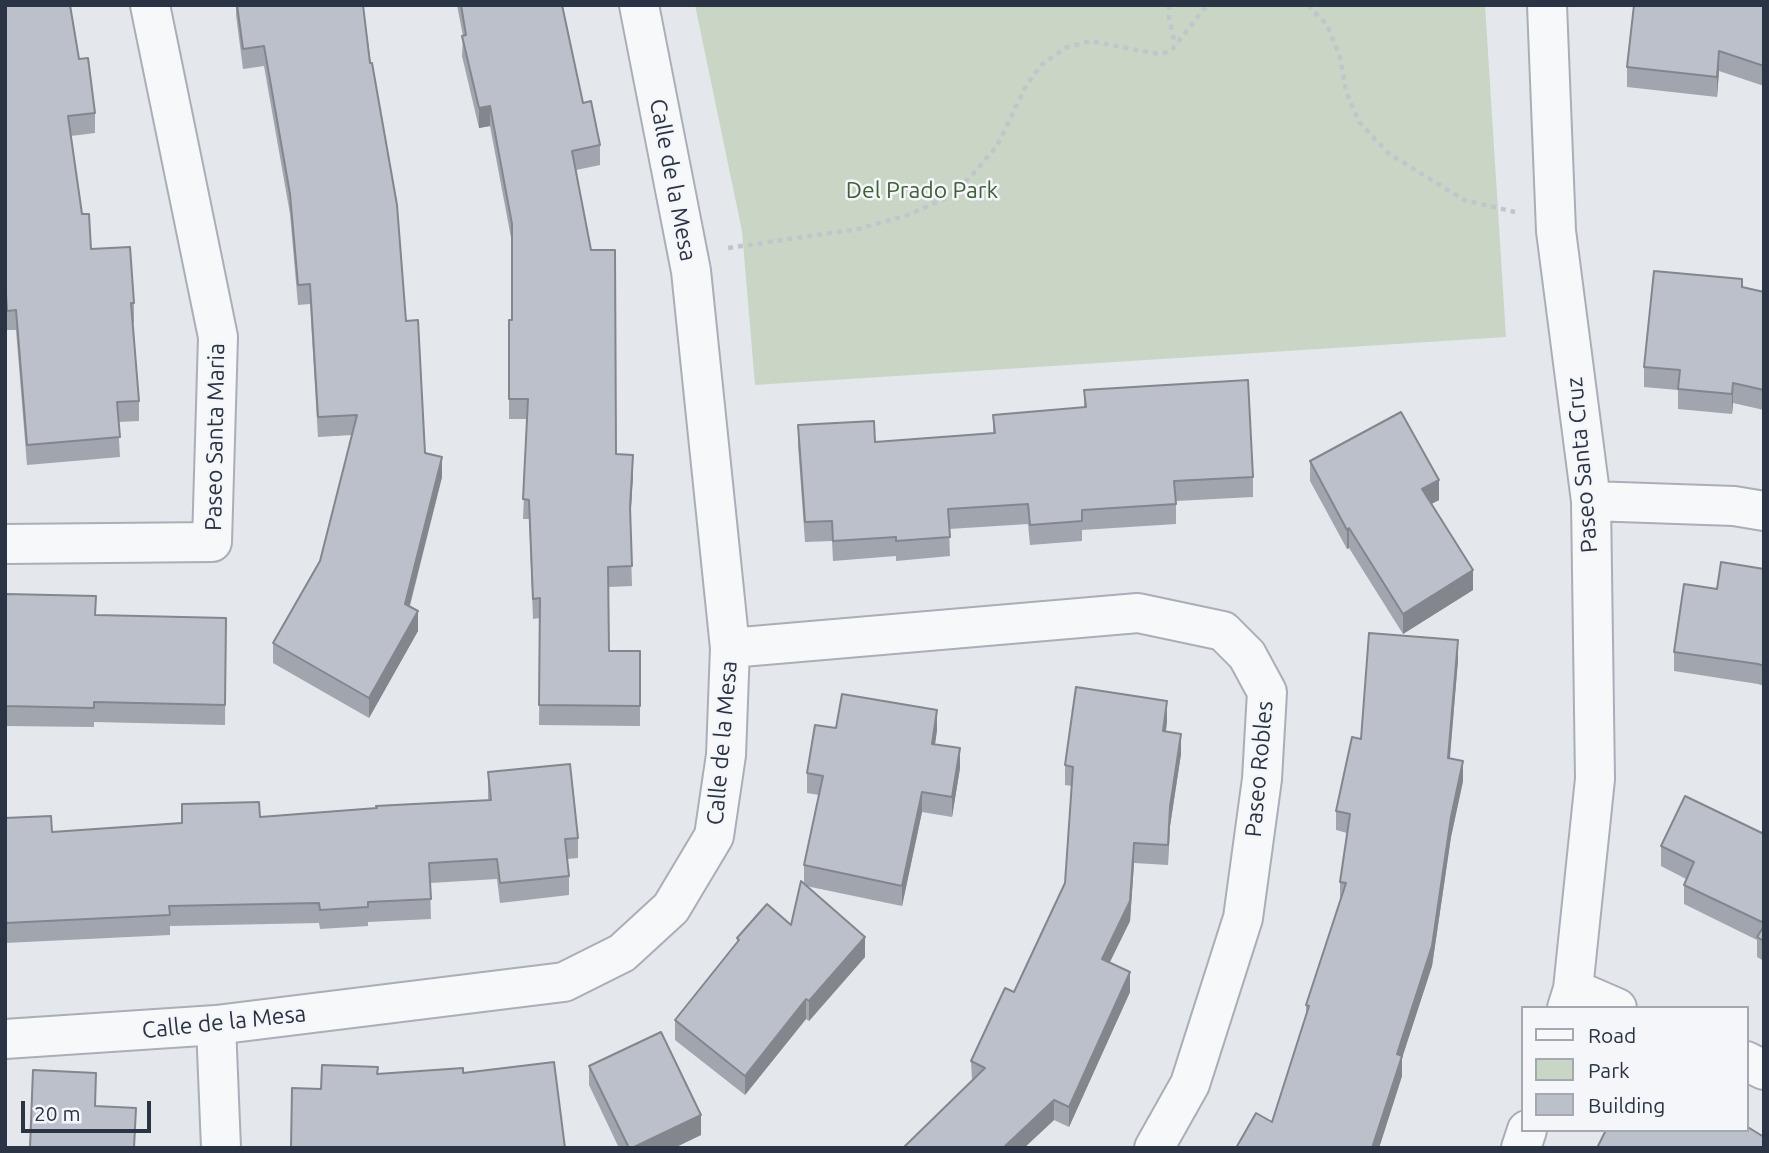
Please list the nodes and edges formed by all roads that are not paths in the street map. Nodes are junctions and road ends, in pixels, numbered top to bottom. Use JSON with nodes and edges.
{"nodes":[{"id":1,"x":150,"y":5,"type":"edge"},
{"id":2,"x":639,"y":5,"type":"edge"},
{"id":3,"x":1547,"y":5,"type":"edge"},
{"id":4,"x":1591,"y":501,"type":"junction"},
{"id":5,"x":1764,"y":511,"type":"edge"},
{"id":6,"x":5,"y":544,"type":"edge"},
{"id":7,"x":730,"y":648,"type":"junction"},
{"id":8,"x":1570,"y":999,"type":"edge"},
{"id":9,"x":1607,"y":1006,"type":"edge"},
{"id":10,"x":216,"y":1025,"type":"junction"},
{"id":11,"x":5,"y":1040,"type":"edge"},
{"id":12,"x":1748,"y":1062,"type":"edge"},
{"id":13,"x":1764,"y":1070,"type":"edge"},
{"id":14,"x":221,"y":1148,"type":"edge"},
{"id":15,"x":1154,"y":1148,"type":"edge"}],
"edges":[{"from":1,"to":6,"type":"street","name":"Paseo Santa Maria"},
{"from":2,"to":7,"type":"street","name":"Calle de la Mesa"},
{"from":3,"to":4,"type":"street","name":"Paseo Santa Cruz"},
{"from":4,"to":5,"type":"street"},
{"from":4,"to":8,"type":"street","name":"Paseo Santa Cruz"},
{"from":7,"to":10,"type":"street","name":"Calle de la Mesa"},
{"from":7,"to":15,"type":"street","name":"Paseo Robles"},
{"from":8,"to":9,"type":"street"},
{"from":10,"to":11,"type":"street","name":"Calle de la Mesa"},
{"from":10,"to":14,"type":"street"},
{"from":12,"to":13,"type":"street"}]}
